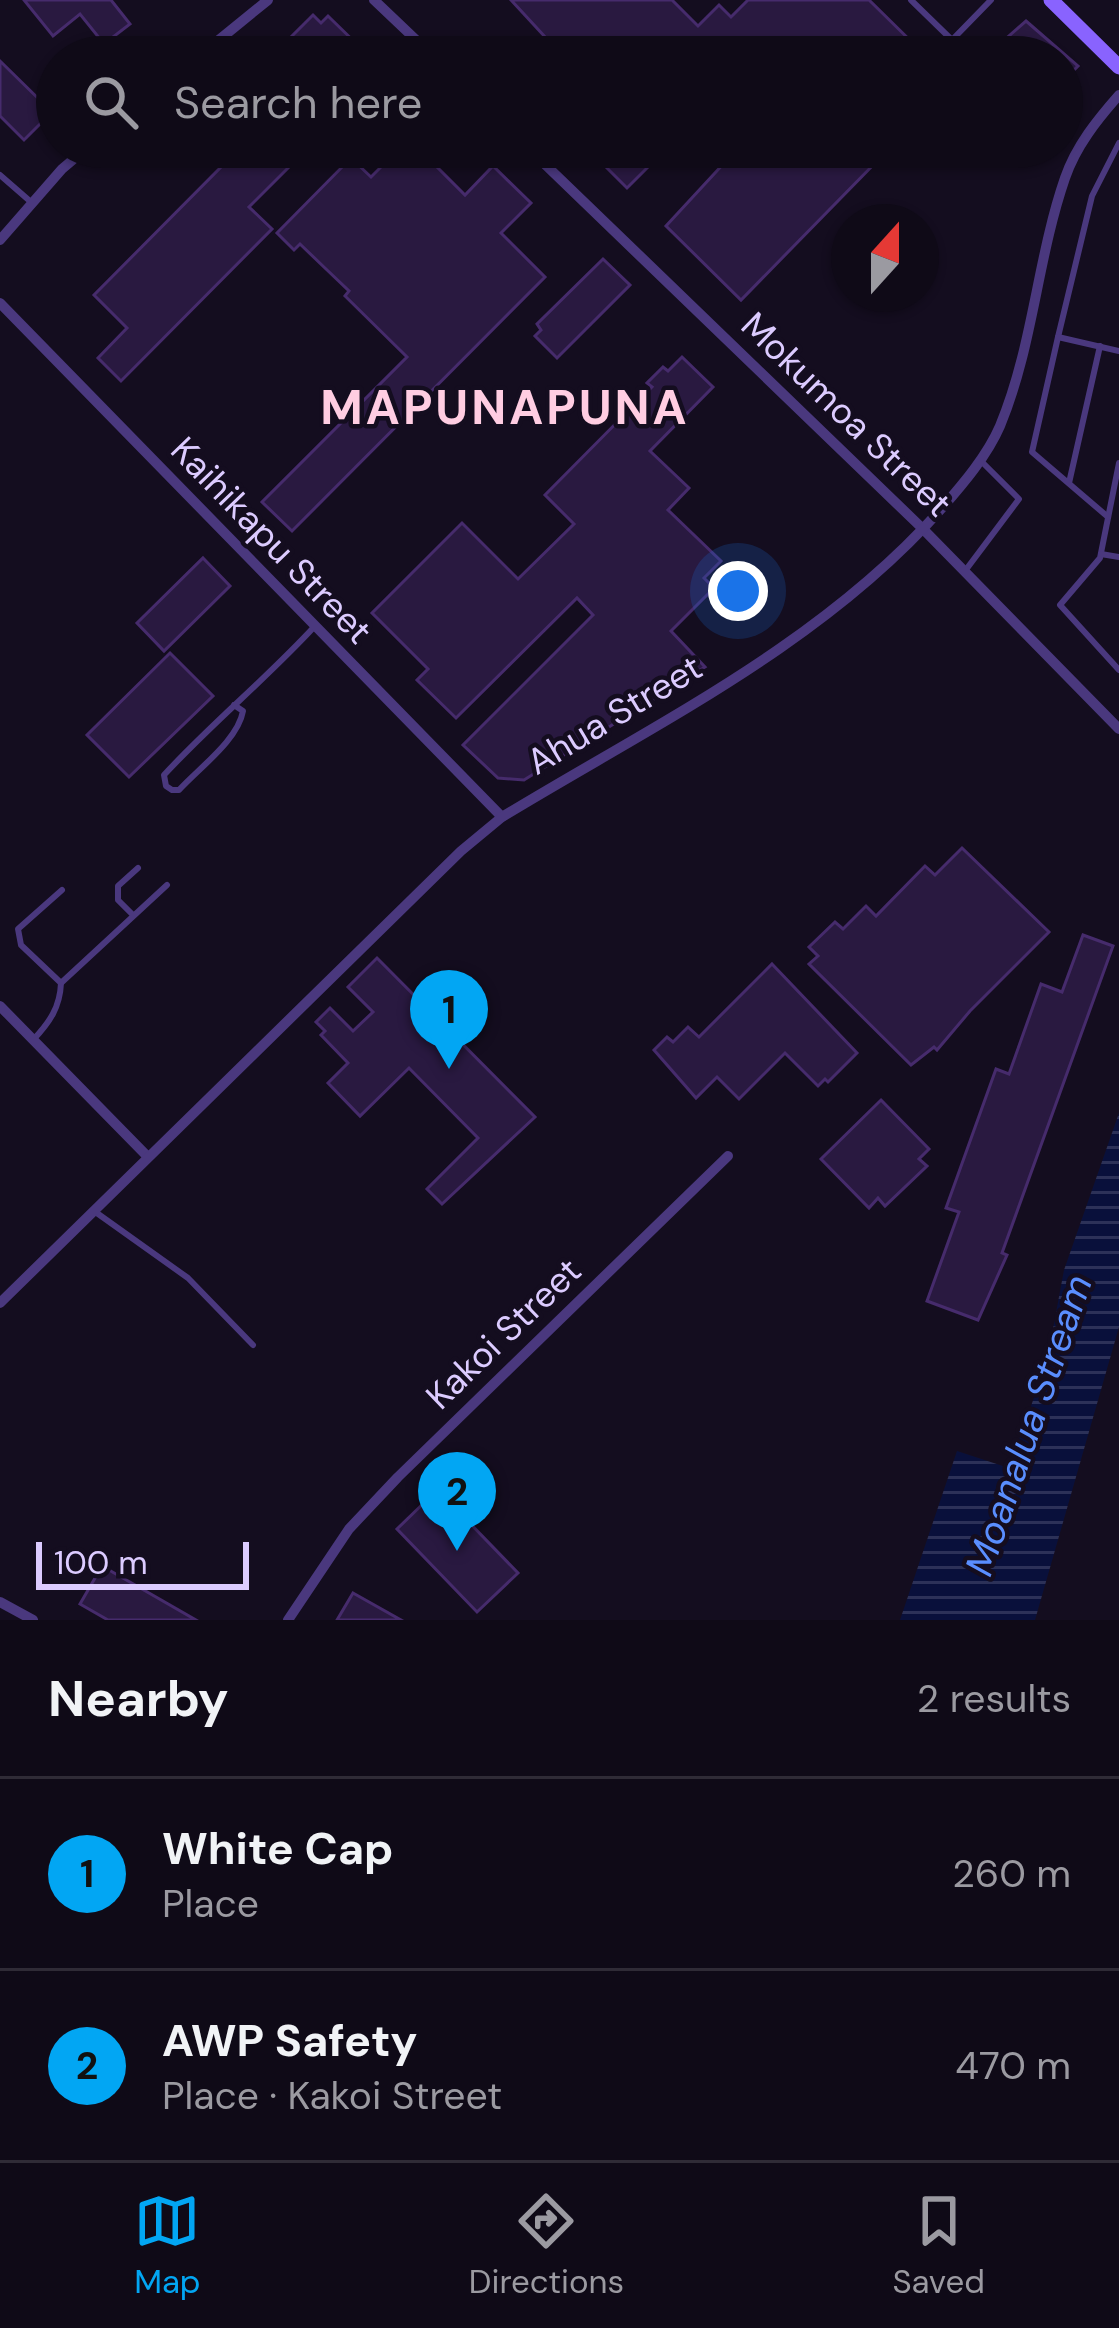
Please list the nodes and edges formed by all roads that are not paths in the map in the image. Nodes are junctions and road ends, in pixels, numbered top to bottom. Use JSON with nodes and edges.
{"nodes":[{"id":1,"x":268,"y":0,"type":"edge"},
{"id":2,"x":374,"y":0,"type":"edge"},
{"id":3,"x":911,"y":0,"type":"edge"},
{"id":4,"x":991,"y":0,"type":"edge"},
{"id":5,"x":1051,"y":0,"type":"edge"},
{"id":6,"x":224,"y":36,"type":"edge"},
{"id":7,"x":412,"y":36,"type":"edge"},
{"id":8,"x":948,"y":36,"type":"edge"},
{"id":9,"x":956,"y":36,"type":"edge"},
{"id":10,"x":1119,"y":68,"type":"edge"},
{"id":11,"x":1119,"y":95,"type":"edge"},
{"id":12,"x":1083,"y":141,"type":"edge"},
{"id":13,"x":1119,"y":142,"type":"edge"},
{"id":14,"x":66,"y":168,"type":"edge"},
{"id":15,"x":549,"y":168,"type":"edge"},
{"id":16,"x":1069,"y":168,"type":"edge"},
{"id":17,"x":0,"y":175,"type":"edge"},
{"id":18,"x":31,"y":202,"type":"junction"},
{"id":19,"x":0,"y":240,"type":"edge"},
{"id":20,"x":0,"y":303,"type":"edge"},
{"id":21,"x":1058,"y":338,"type":"junction"},
{"id":22,"x":1100,"y":346,"type":"junction"},
{"id":23,"x":1119,"y":350,"type":"edge"},
{"id":24,"x":980,"y":460,"type":"junction"},
{"id":25,"x":1119,"y":463,"type":"edge"},
{"id":26,"x":1069,"y":484,"type":"junction"},
{"id":27,"x":1108,"y":517,"type":"junction"},
{"id":28,"x":923,"y":529,"type":"junction"},
{"id":29,"x":1101,"y":554,"type":"junction"},
{"id":30,"x":1119,"y":557,"type":"edge"},
{"id":31,"x":965,"y":572,"type":"junction"},
{"id":32,"x":314,"y":627,"type":"junction"},
{"id":33,"x":1119,"y":670,"type":"edge"},
{"id":34,"x":234,"y":705,"type":"junction"},
{"id":35,"x":1119,"y":729,"type":"edge"},
{"id":36,"x":502,"y":817,"type":"junction"},
{"id":37,"x":138,"y":868,"type":"dead end"},
{"id":38,"x":167,"y":884,"type":"dead end"},
{"id":39,"x":62,"y":890,"type":"dead end"},
{"id":40,"x":133,"y":915,"type":"junction"},
{"id":41,"x":61,"y":983,"type":"junction"},
{"id":42,"x":0,"y":1006,"type":"edge"},
{"id":43,"x":33,"y":1040,"type":"junction"},
{"id":44,"x":728,"y":1156,"type":"dead end"},
{"id":45,"x":148,"y":1157,"type":"junction"},
{"id":46,"x":94,"y":1211,"type":"junction"},
{"id":47,"x":0,"y":1303,"type":"edge"},
{"id":48,"x":253,"y":1345,"type":"dead end"},
{"id":49,"x":0,"y":1602,"type":"edge"},
{"id":50,"x":33,"y":1620,"type":"edge"},
{"id":51,"x":288,"y":1620,"type":"edge"}],
"edges":[{"from":1,"to":6,"type":"street"},
{"from":2,"to":7,"type":"street"},
{"from":3,"to":8,"type":"lane"},
{"from":4,"to":9,"type":"lane"},
{"from":5,"to":10,"type":"street"},
{"from":11,"to":12,"type":"street","name":"Ahua Street"},
{"from":13,"to":21,"type":"lane"},
{"from":14,"to":18,"type":"street"},
{"from":15,"to":28,"type":"street","name":"Mokumoa Street"},
{"from":16,"to":24,"type":"street","name":"Ahua Street"},
{"from":17,"to":18,"type":"lane"},
{"from":18,"to":19,"type":"street"},
{"from":20,"to":32,"type":"street","name":"Kaihikapu Street"},
{"from":21,"to":22,"type":"lane"},
{"from":21,"to":26,"type":"lane"},
{"from":22,"to":23,"type":"lane"},
{"from":22,"to":26,"type":"lane"},
{"from":24,"to":28,"type":"street","name":"Ahua Street"},
{"from":24,"to":31,"type":"lane"},
{"from":25,"to":27,"type":"lane"},
{"from":26,"to":27,"type":"lane"},
{"from":27,"to":29,"type":"lane"},
{"from":28,"to":31,"type":"street","name":"Mokumoa Street"},
{"from":28,"to":36,"type":"street","name":"Ahua Street"},
{"from":29,"to":30,"type":"lane"},
{"from":29,"to":33,"type":"lane"},
{"from":31,"to":35,"type":"street","name":"Mokumoa Street"},
{"from":32,"to":34,"type":"lane"},
{"from":32,"to":36,"type":"street","name":"Kaihikapu Street"},
{"from":34,"to":34,"type":"lane"},
{"from":36,"to":45,"type":"street","name":"Ahua Street"},
{"from":37,"to":40,"type":"lane"},
{"from":38,"to":40,"type":"lane"},
{"from":39,"to":41,"type":"lane"},
{"from":40,"to":41,"type":"lane"},
{"from":41,"to":43,"type":"lane"},
{"from":42,"to":43,"type":"street"},
{"from":43,"to":45,"type":"street"},
{"from":44,"to":51,"type":"street","name":"Kakoi Street"},
{"from":45,"to":46,"type":"street","name":"Ahua Street"},
{"from":46,"to":47,"type":"street","name":"Ahua Street"},
{"from":46,"to":48,"type":"lane"},
{"from":49,"to":50,"type":"street"}]}
